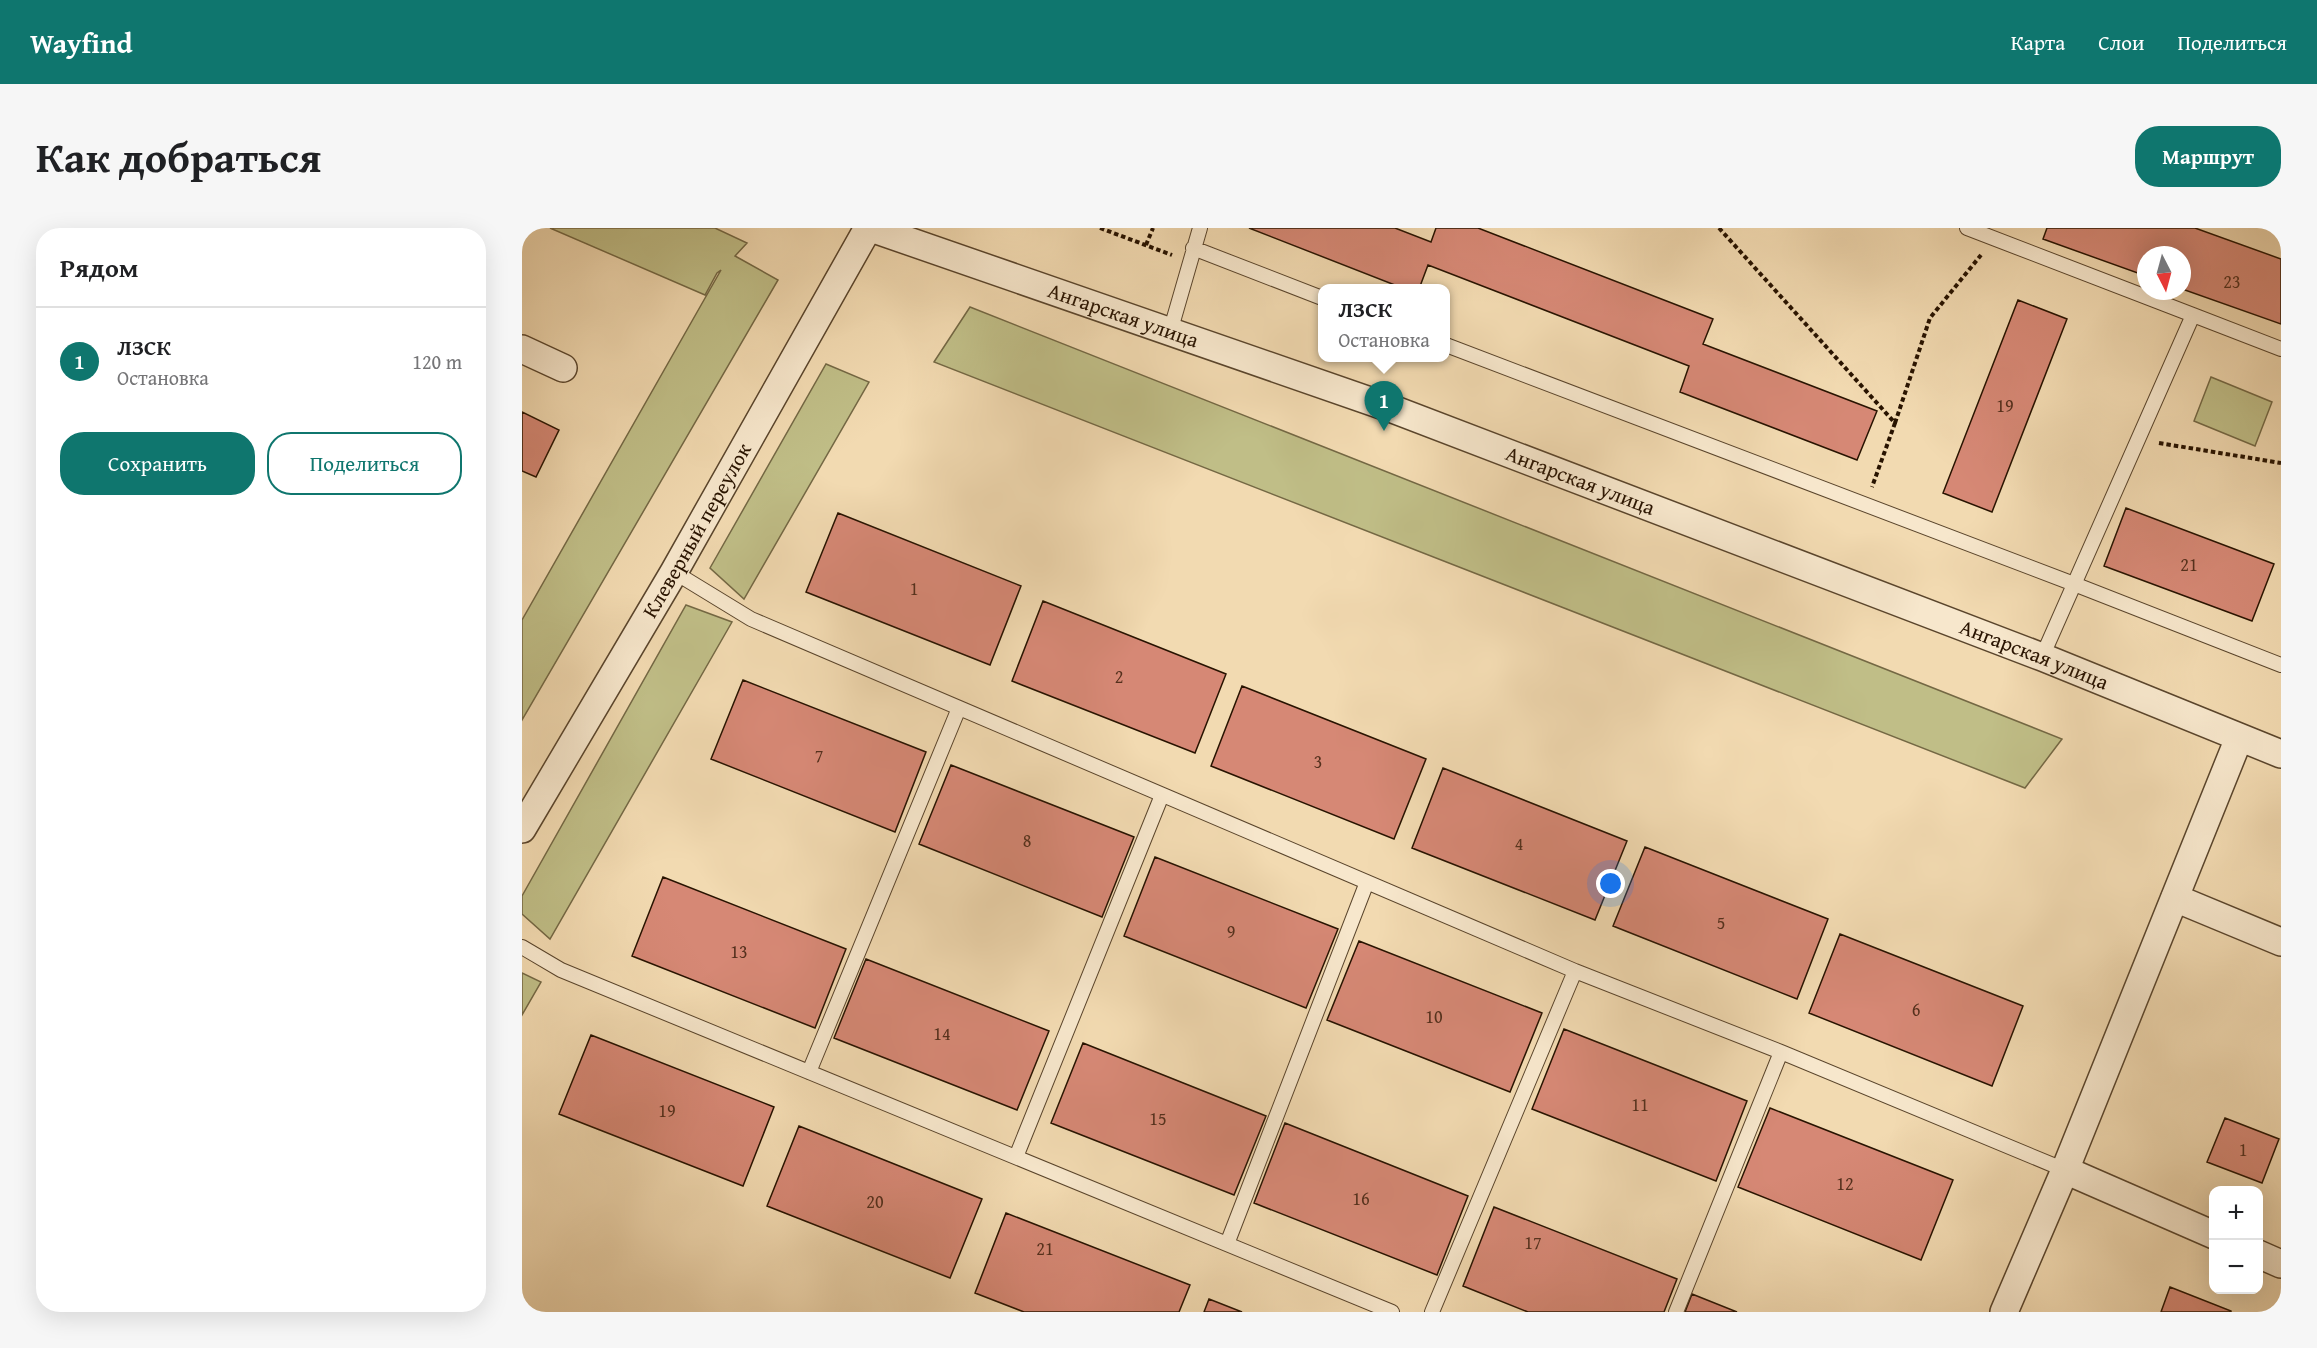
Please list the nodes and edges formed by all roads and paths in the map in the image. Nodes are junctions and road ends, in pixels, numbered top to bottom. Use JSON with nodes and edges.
{"nodes":[{"id":1,"x":869,"y":228,"type":"edge"},
{"id":2,"x":1100,"y":228,"type":"edge"},
{"id":3,"x":1153,"y":228,"type":"edge"},
{"id":4,"x":1200,"y":228,"type":"edge"},
{"id":5,"x":1719,"y":228,"type":"edge"},
{"id":6,"x":1967,"y":228,"type":"edge"},
{"id":7,"x":1994,"y":238,"type":"junction"},
{"id":8,"x":1146,"y":245,"type":"junction"},
{"id":9,"x":1191,"y":255,"type":"junction"},
{"id":10,"x":1318,"y":296,"type":"edge"},
{"id":11,"x":2193,"y":315,"type":"junction"},
{"id":12,"x":1170,"y":332,"type":"junction"},
{"id":13,"x":1450,"y":347,"type":"edge"},
{"id":14,"x":522,"y":349,"type":"edge"},
{"id":15,"x":2281,"y":349,"type":"edge"},
{"id":16,"x":564,"y":368,"type":"dead end"},
{"id":17,"x":1895,"y":423,"type":"junction"},
{"id":18,"x":2138,"y":439,"type":"junction"},
{"id":19,"x":2281,"y":463,"type":"edge"},
{"id":20,"x":1865,"y":504,"type":"junction"},
{"id":21,"x":674,"y":572,"type":"junction"},
{"id":22,"x":2074,"y":584,"type":"junction"},
{"id":23,"x":2042,"y":657,"type":"junction"},
{"id":24,"x":2281,"y":665,"type":"edge"},
{"id":25,"x":959,"y":708,"type":"junction"},
{"id":26,"x":2239,"y":738,"type":"junction"},
{"id":27,"x":2281,"y":754,"type":"edge"},
{"id":28,"x":1162,"y":795,"type":"junction"},
{"id":29,"x":522,"y":830,"type":"edge"},
{"id":30,"x":1367,"y":882,"type":"junction"},
{"id":31,"x":2175,"y":898,"type":"junction"},
{"id":32,"x":2281,"y":942,"type":"edge"},
{"id":33,"x":522,"y":947,"type":"edge"},
{"id":34,"x":1575,"y":971,"type":"junction"},
{"id":35,"x":1781,"y":1052,"type":"junction"},
{"id":36,"x":809,"y":1072,"type":"junction"},
{"id":37,"x":1016,"y":1157,"type":"junction"},
{"id":38,"x":2065,"y":1170,"type":"junction"},
{"id":39,"x":2209,"y":1233,"type":"edge"},
{"id":40,"x":1227,"y":1244,"type":"junction"},
{"id":41,"x":2263,"y":1256,"type":"edge"},
{"id":42,"x":2281,"y":1264,"type":"edge"},
{"id":43,"x":1392,"y":1312,"type":"edge"},
{"id":44,"x":1432,"y":1312,"type":"edge"},
{"id":45,"x":1676,"y":1312,"type":"edge"},
{"id":46,"x":2004,"y":1312,"type":"edge"}],
"edges":[{"from":1,"to":12,"type":"street","name":"Ангарская улица"},
{"from":1,"to":21,"type":"street","name":"Клеверный переулок"},
{"from":2,"to":8,"type":"path"},
{"from":3,"to":8,"type":"path"},
{"from":4,"to":9,"type":"lane"},
{"from":5,"to":17,"type":"path"},
{"from":6,"to":7,"type":"lane"},
{"from":7,"to":11,"type":"lane"},
{"from":7,"to":17,"type":"path"},
{"from":8,"to":9,"type":"path"},
{"from":9,"to":10,"type":"lane"},
{"from":9,"to":12,"type":"lane"},
{"from":11,"to":15,"type":"lane"},
{"from":11,"to":18,"type":"lane"},
{"from":12,"to":23,"type":"street","name":"Ангарская улица"},
{"from":13,"to":20,"type":"lane"},
{"from":14,"to":16,"type":"street"},
{"from":17,"to":20,"type":"path"},
{"from":18,"to":19,"type":"path"},
{"from":18,"to":22,"type":"lane"},
{"from":20,"to":22,"type":"lane"},
{"from":21,"to":25,"type":"lane"},
{"from":21,"to":29,"type":"street","name":"Клеверный переулок"},
{"from":22,"to":23,"type":"lane"},
{"from":22,"to":24,"type":"lane"},
{"from":23,"to":26,"type":"street","name":"Ангарская улица"},
{"from":25,"to":28,"type":"lane"},
{"from":25,"to":36,"type":"lane"},
{"from":26,"to":27,"type":"street","name":"Ангарская улица"},
{"from":26,"to":31,"type":"street"},
{"from":28,"to":30,"type":"lane"},
{"from":28,"to":37,"type":"lane"},
{"from":30,"to":34,"type":"lane"},
{"from":30,"to":40,"type":"lane"},
{"from":31,"to":32,"type":"street"},
{"from":31,"to":38,"type":"street"},
{"from":33,"to":36,"type":"lane"},
{"from":34,"to":35,"type":"lane"},
{"from":34,"to":44,"type":"lane"},
{"from":35,"to":38,"type":"lane"},
{"from":35,"to":45,"type":"lane"},
{"from":36,"to":37,"type":"lane"},
{"from":37,"to":40,"type":"lane"},
{"from":38,"to":39,"type":"street"},
{"from":38,"to":46,"type":"street"},
{"from":40,"to":43,"type":"lane"},
{"from":41,"to":42,"type":"street"}]}
